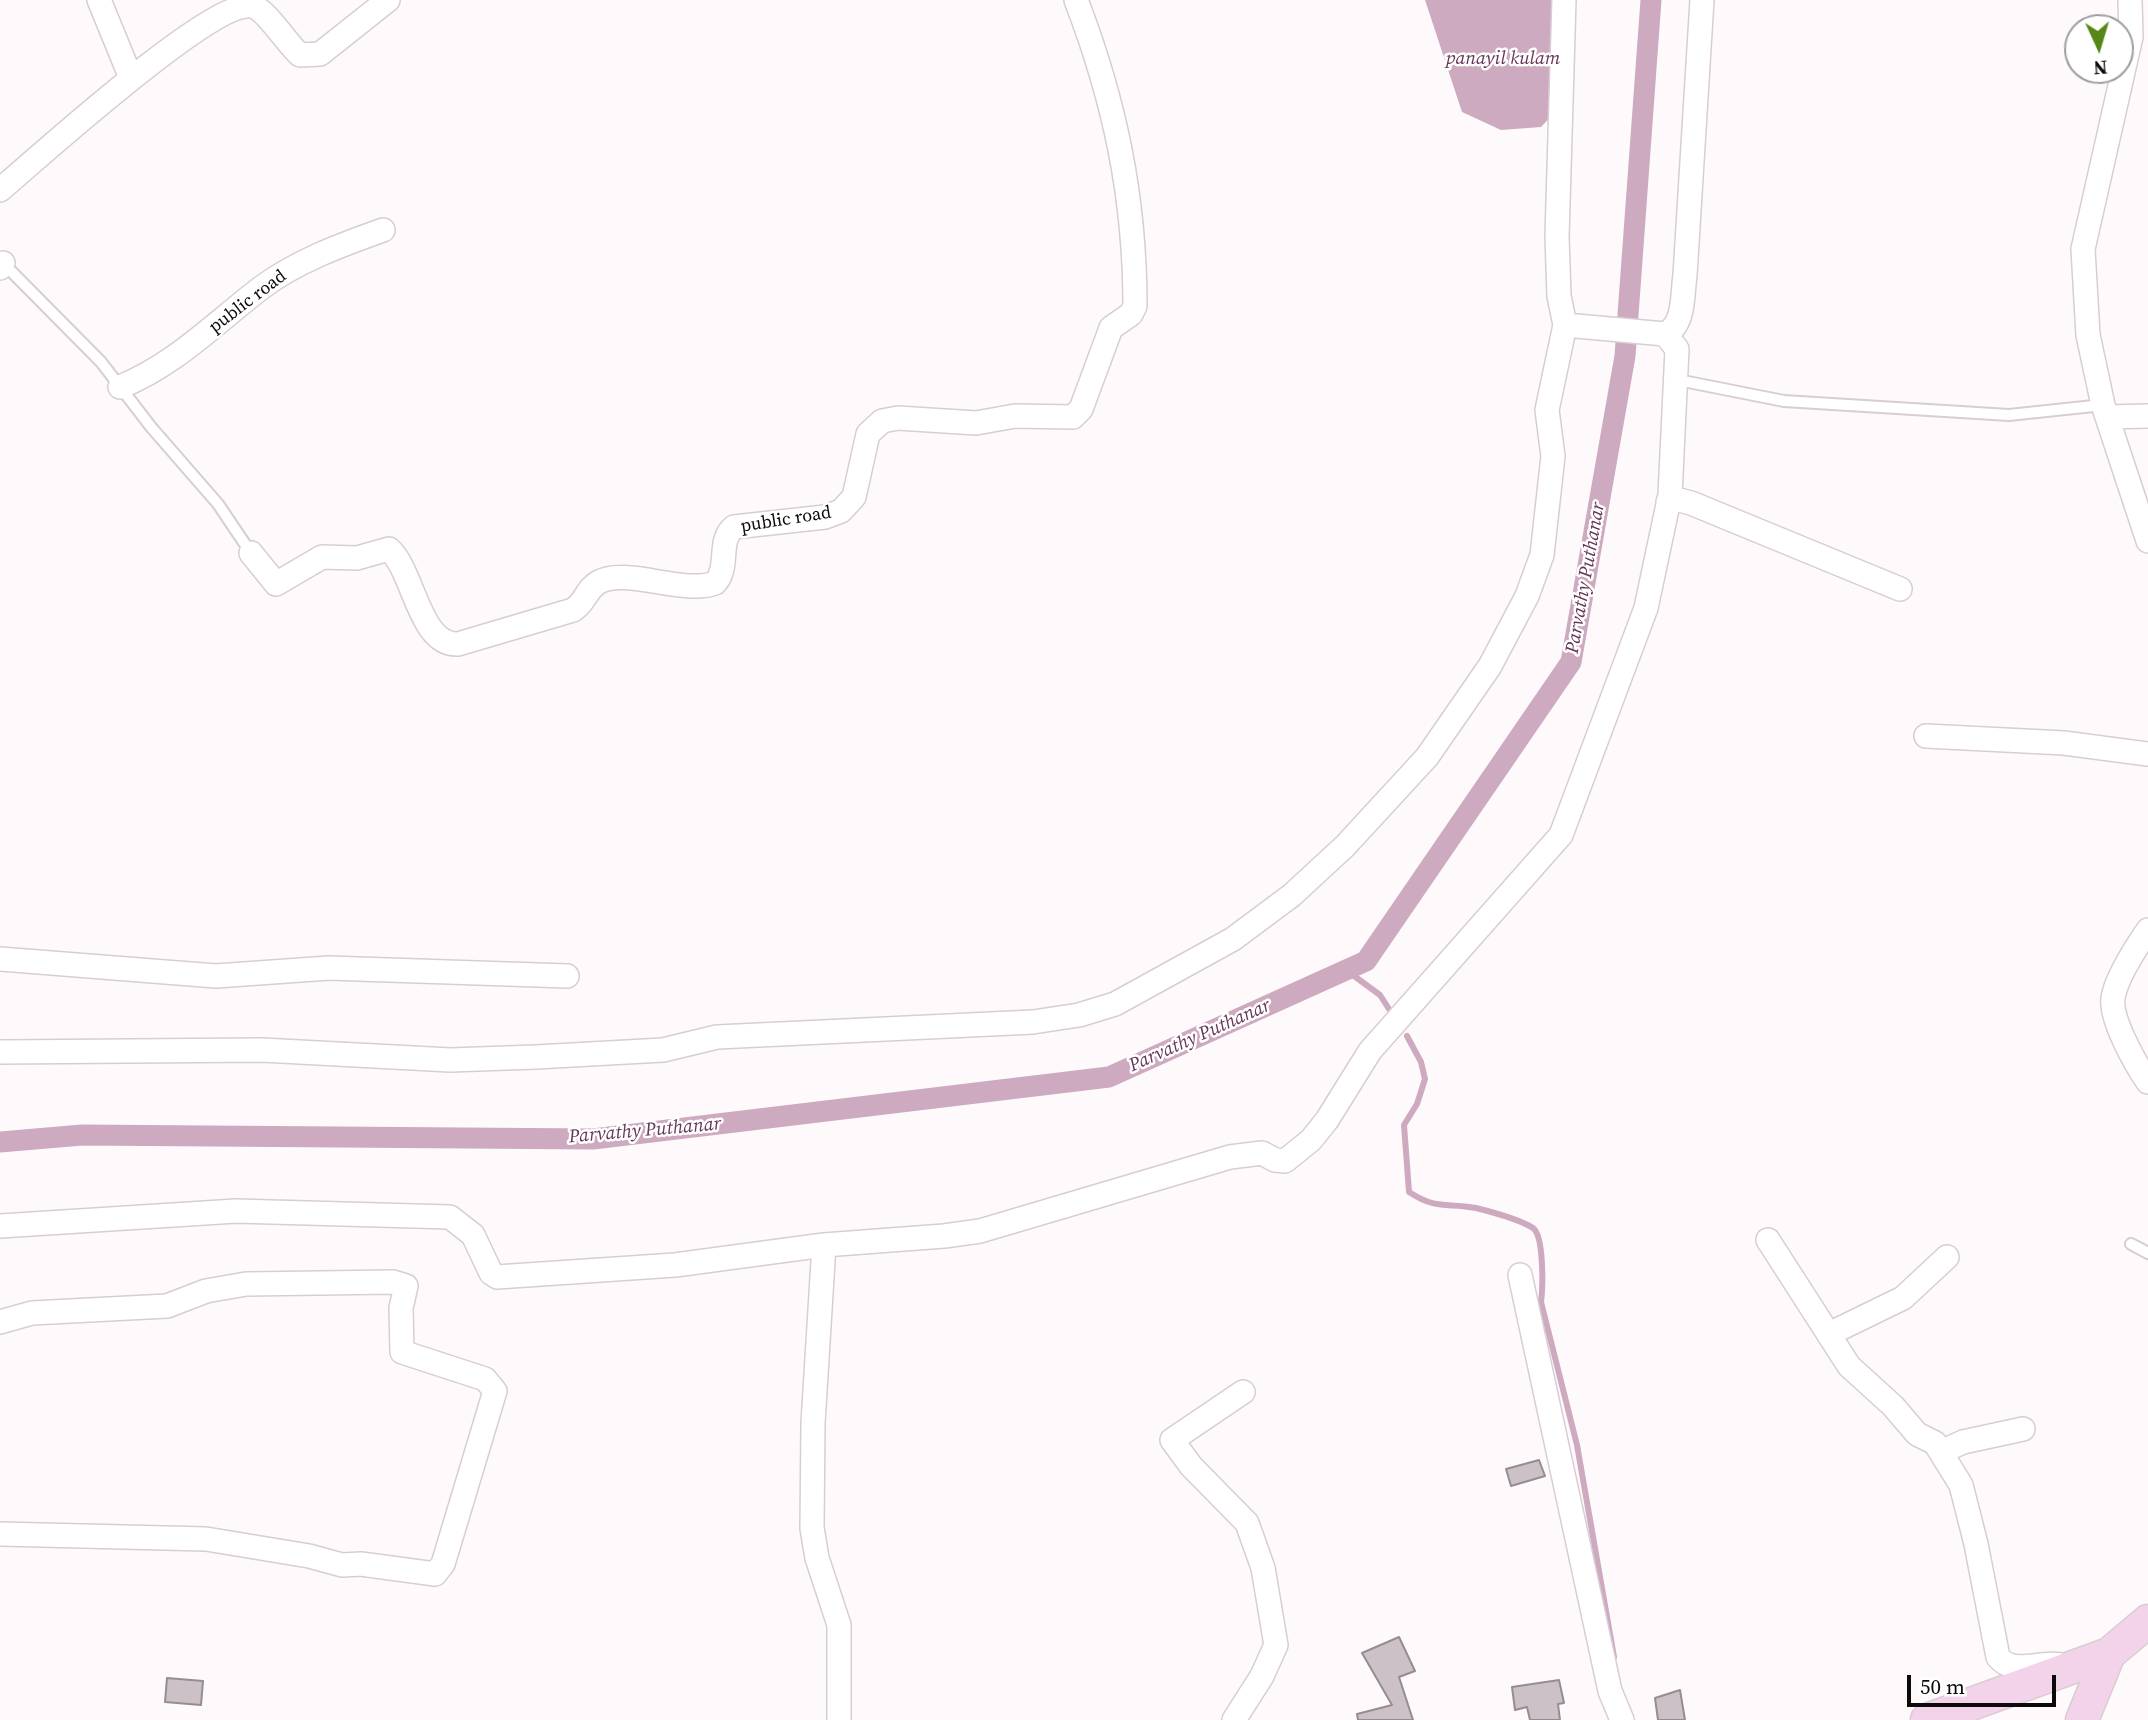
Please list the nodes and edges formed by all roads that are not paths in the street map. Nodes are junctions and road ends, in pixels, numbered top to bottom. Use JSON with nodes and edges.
{"nodes":[{"id":1,"x":99,"y":0,"type":"edge"},
{"id":2,"x":388,"y":0,"type":"edge"},
{"id":3,"x":1076,"y":0,"type":"edge"},
{"id":4,"x":1564,"y":0,"type":"edge"},
{"id":5,"x":1702,"y":0,"type":"edge"},
{"id":6,"x":2130,"y":0,"type":"edge"},
{"id":7,"x":2140,"y":40,"type":"edge"},
{"id":8,"x":131,"y":78,"type":"junction"},
{"id":9,"x":0,"y":190,"type":"edge"},
{"id":10,"x":383,"y":230,"type":"dead end"},
{"id":11,"x":1,"y":264,"type":"edge"},
{"id":12,"x":1574,"y":326,"type":"junction"},
{"id":13,"x":1664,"y":334,"type":"junction"},
{"id":14,"x":1678,"y":380,"type":"junction"},
{"id":15,"x":120,"y":387,"type":"junction"},
{"id":16,"x":2105,"y":411,"type":"junction"},
{"id":17,"x":2148,"y":416,"type":"edge"},
{"id":18,"x":1668,"y":502,"type":"junction"},
{"id":19,"x":2148,"y":541,"type":"edge"},
{"id":20,"x":251,"y":553,"type":"joint"},
{"id":21,"x":1900,"y":589,"type":"dead end"},
{"id":22,"x":1926,"y":736,"type":"dead end"},
{"id":23,"x":2148,"y":754,"type":"edge"},
{"id":24,"x":2148,"y":930,"type":"edge"},
{"id":25,"x":0,"y":959,"type":"edge"},
{"id":26,"x":567,"y":976,"type":"dead end"},
{"id":27,"x":0,"y":1052,"type":"edge"},
{"id":28,"x":2148,"y":1082,"type":"edge"},
{"id":29,"x":0,"y":1226,"type":"edge"},
{"id":30,"x":1768,"y":1240,"type":"dead end"},
{"id":31,"x":2131,"y":1244,"type":"dead end"},
{"id":32,"x":824,"y":1245,"type":"junction"},
{"id":33,"x":2148,"y":1253,"type":"edge"},
{"id":34,"x":1947,"y":1257,"type":"dead end"},
{"id":35,"x":1520,"y":1275,"type":"dead end"},
{"id":36,"x":0,"y":1322,"type":"edge"},
{"id":37,"x":1829,"y":1334,"type":"junction"},
{"id":38,"x":1243,"y":1392,"type":"dead end"},
{"id":39,"x":2023,"y":1429,"type":"dead end"},
{"id":40,"x":1941,"y":1452,"type":"junction"},
{"id":41,"x":0,"y":1534,"type":"edge"},
{"id":42,"x":2148,"y":1621,"type":"edge"},
{"id":43,"x":2109,"y":1654,"type":"junction"},
{"id":44,"x":2072,"y":1667,"type":"junction"},
{"id":45,"x":839,"y":1720,"type":"edge"},
{"id":46,"x":1234,"y":1720,"type":"edge"},
{"id":47,"x":1622,"y":1720,"type":"edge"},
{"id":48,"x":1927,"y":1720,"type":"edge"},
{"id":49,"x":2082,"y":1720,"type":"edge"}],
"edges":[{"from":1,"to":8,"type":"street"},
{"from":2,"to":8,"type":"street"},
{"from":3,"to":20,"type":"street","name":"public road"},
{"from":4,"to":12,"type":"street"},
{"from":5,"to":13,"type":"street"},
{"from":6,"to":7,"type":"street"},
{"from":7,"to":16,"type":"street"},
{"from":8,"to":9,"type":"street"},
{"from":10,"to":15,"type":"street","name":"public road"},
{"from":11,"to":15,"type":"lane"},
{"from":12,"to":13,"type":"street"},
{"from":12,"to":27,"type":"street"},
{"from":13,"to":14,"type":"street"},
{"from":14,"to":16,"type":"lane"},
{"from":14,"to":18,"type":"street"},
{"from":15,"to":20,"type":"lane"},
{"from":16,"to":17,"type":"street"},
{"from":16,"to":19,"type":"street"},
{"from":18,"to":21,"type":"street"},
{"from":18,"to":32,"type":"street"},
{"from":22,"to":23,"type":"street"},
{"from":24,"to":28,"type":"street"},
{"from":25,"to":26,"type":"street"},
{"from":29,"to":32,"type":"street"},
{"from":30,"to":37,"type":"street"},
{"from":31,"to":33,"type":"lane"},
{"from":32,"to":45,"type":"street"},
{"from":34,"to":37,"type":"street"},
{"from":35,"to":47,"type":"street"},
{"from":36,"to":41,"type":"street"},
{"from":37,"to":40,"type":"street"},
{"from":38,"to":46,"type":"street"},
{"from":39,"to":40,"type":"street"},
{"from":40,"to":44,"type":"street"},
{"from":42,"to":43,"type":"main road"},
{"from":43,"to":44,"type":"main road"},
{"from":43,"to":49,"type":"main road"},
{"from":44,"to":48,"type":"main road"}]}
